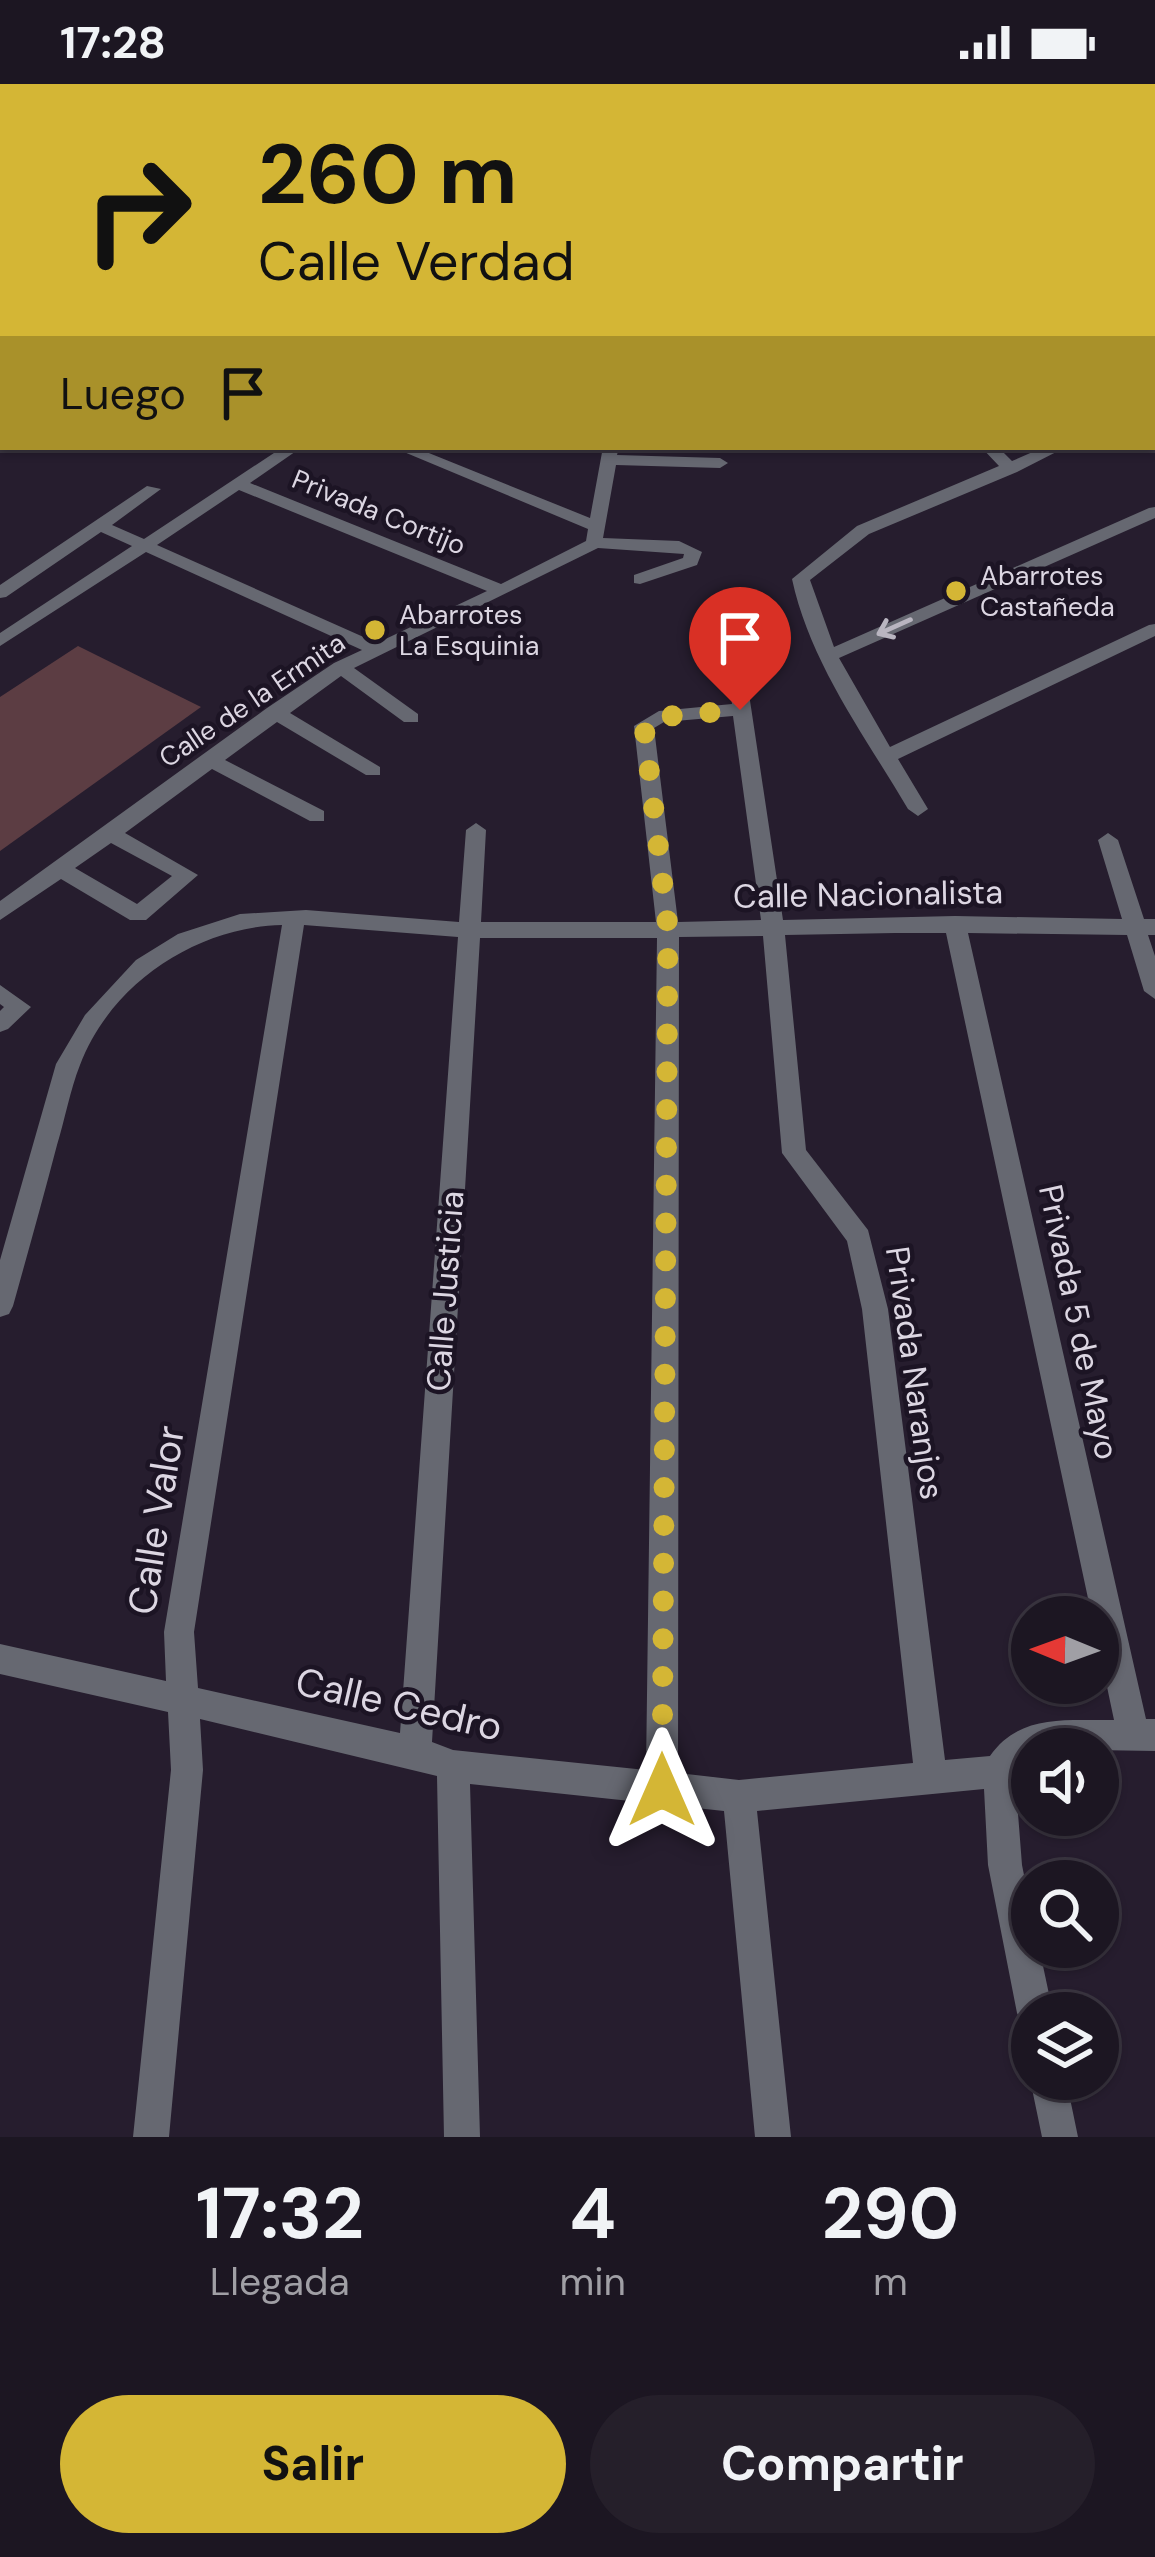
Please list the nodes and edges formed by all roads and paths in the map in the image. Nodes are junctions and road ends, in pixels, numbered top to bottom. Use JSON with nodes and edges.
{"nodes":[{"id":1,"x":289,"y":450,"type":"edge"},
{"id":2,"x":407,"y":450,"type":"edge"},
{"id":3,"x":992,"y":450,"type":"edge"},
{"id":4,"x":1052,"y":450,"type":"edge"},
{"id":5,"x":609,"y":453,"type":"edge"},
{"id":6,"x":720,"y":463,"type":"dead end"},
{"id":7,"x":1011,"y":469,"type":"junction"},
{"id":8,"x":235,"y":483,"type":"junction"},
{"id":9,"x":1155,"y":512,"type":"edge"},
{"id":10,"x":183,"y":518,"type":"junction"},
{"id":11,"x":100,"y":526,"type":"junction"},
{"id":12,"x":596,"y":535,"type":"junction"},
{"id":13,"x":146,"y":543,"type":"junction"},
{"id":14,"x":640,"y":579,"type":"dead end"},
{"id":15,"x":6,"y":589,"type":"edge"},
{"id":16,"x":502,"y":591,"type":"junction"},
{"id":17,"x":62,"y":602,"type":"junction"},
{"id":18,"x":1155,"y":628,"type":"edge"},
{"id":19,"x":4,"y":634,"type":"edge"},
{"id":20,"x":375,"y":650,"type":"junction"},
{"id":21,"x":734,"y":654,"type":"dead end"},
{"id":22,"x":831,"y":656,"type":"junction"},
{"id":23,"x":341,"y":667,"type":"junction"},
{"id":24,"x":740,"y":710,"type":"junction"},
{"id":25,"x":274,"y":712,"type":"junction"},
{"id":26,"x":411,"y":718,"type":"dead end"},
{"id":27,"x":888,"y":756,"type":"junction"},
{"id":28,"x":208,"y":760,"type":"junction"},
{"id":29,"x":373,"y":771,"type":"dead end"},
{"id":30,"x":918,"y":809,"type":"dead end"},
{"id":31,"x":317,"y":816,"type":"dead end"},
{"id":32,"x":476,"y":830,"type":"dead end"},
{"id":33,"x":109,"y":833,"type":"junction"},
{"id":34,"x":1108,"y":840,"type":"dead end"},
{"id":35,"x":61,"y":869,"type":"junction"},
{"id":36,"x":0,"y":912,"type":"edge"},
{"id":37,"x":294,"y":920,"type":"junction"},
{"id":38,"x":955,"y":925,"type":"junction"},
{"id":39,"x":1147,"y":927,"type":"edge"},
{"id":40,"x":668,"y":928,"type":"junction"},
{"id":41,"x":773,"y":929,"type":"junction"},
{"id":42,"x":469,"y":931,"type":"junction"},
{"id":43,"x":1155,"y":991,"type":"edge"},
{"id":44,"x":0,"y":993,"type":"edge"},
{"id":45,"x":0,"y":1023,"type":"edge"},
{"id":46,"x":0,"y":1306,"type":"edge"},
{"id":47,"x":0,"y":1659,"type":"edge"},
{"id":48,"x":182,"y":1698,"type":"junction"},
{"id":49,"x":1144,"y":1734,"type":"edge"},
{"id":50,"x":415,"y":1753,"type":"junction"},
{"id":51,"x":453,"y":1766,"type":"junction"},
{"id":52,"x":999,"y":1771,"type":"junction"},
{"id":53,"x":931,"y":1777,"type":"junction"},
{"id":54,"x":662,"y":1790,"type":"junction"},
{"id":55,"x":739,"y":1796,"type":"junction"},
{"id":56,"x":1031,"y":1992,"type":"edge"},
{"id":57,"x":1052,"y":2100,"type":"edge"},
{"id":58,"x":151,"y":2137,"type":"edge"},
{"id":59,"x":462,"y":2137,"type":"edge"},
{"id":60,"x":773,"y":2137,"type":"edge"},
{"id":61,"x":1060,"y":2137,"type":"edge"}],
"edges":[{"from":1,"to":8,"type":"street"},
{"from":2,"to":12,"type":"street"},
{"from":3,"to":7,"type":"street"},
{"from":4,"to":7,"type":"street"},
{"from":5,"to":6,"type":"street"},
{"from":5,"to":12,"type":"street"},
{"from":7,"to":22,"type":"street"},
{"from":8,"to":10,"type":"street"},
{"from":8,"to":16,"type":"street","name":"Privada Cortijo"},
{"from":9,"to":22,"type":"street","one_way":true},
{"from":10,"to":11,"type":"street"},
{"from":10,"to":13,"type":"street"},
{"from":11,"to":13,"type":"street"},
{"from":11,"to":15,"type":"street"},
{"from":12,"to":14,"type":"street"},
{"from":12,"to":16,"type":"street","name":"Calle de la Ermita"},
{"from":13,"to":17,"type":"street"},
{"from":13,"to":20,"type":"street"},
{"from":15,"to":17,"type":"street"},
{"from":16,"to":20,"type":"street","name":"Calle de la Ermita"},
{"from":17,"to":19,"type":"street"},
{"from":18,"to":27,"type":"street"},
{"from":20,"to":23,"type":"street","name":"Calle de la Ermita"},
{"from":21,"to":24,"type":"street","name":"Privada Naranjos"},
{"from":22,"to":27,"type":"street"},
{"from":23,"to":25,"type":"street","name":"Calle de la Ermita"},
{"from":23,"to":26,"type":"street"},
{"from":24,"to":40,"type":"street"},
{"from":24,"to":41,"type":"street","name":"Privada Naranjos"},
{"from":25,"to":28,"type":"street","name":"Calle de la Ermita"},
{"from":25,"to":29,"type":"street"},
{"from":27,"to":30,"type":"street"},
{"from":28,"to":31,"type":"street"},
{"from":28,"to":33,"type":"street","name":"Calle de la Ermita"},
{"from":32,"to":42,"type":"street","name":"Calle Justicia"},
{"from":33,"to":35,"type":"street","name":"Calle de la Ermita"},
{"from":33,"to":35,"type":"street"},
{"from":34,"to":39,"type":"street"},
{"from":35,"to":36,"type":"street","name":"Calle de la Ermita"},
{"from":37,"to":42,"type":"street","name":"Calle Nacionalista"},
{"from":37,"to":46,"type":"street","name":"Calle Nacionalista"},
{"from":37,"to":48,"type":"street","name":"Calle Valor"},
{"from":38,"to":39,"type":"street","name":"Calle Nacionalista"},
{"from":38,"to":41,"type":"street","name":"Calle Nacionalista"},
{"from":38,"to":49,"type":"street","name":"Privada 5 de Mayo"},
{"from":39,"to":43,"type":"street"},
{"from":40,"to":41,"type":"street","name":"Calle Nacionalista"},
{"from":40,"to":42,"type":"street","name":"Calle Nacionalista"},
{"from":40,"to":54,"type":"street"},
{"from":41,"to":53,"type":"street","name":"Privada Naranjos"},
{"from":42,"to":50,"type":"street","name":"Calle Justicia"},
{"from":44,"to":45,"type":"street"},
{"from":47,"to":48,"type":"street","name":"Calle Cedro"},
{"from":48,"to":50,"type":"street","name":"Calle Cedro"},
{"from":48,"to":58,"type":"street","name":"Calle Valor"},
{"from":49,"to":52,"type":"street"},
{"from":50,"to":51,"type":"street","name":"Calle Cedro"},
{"from":51,"to":54,"type":"street","name":"Calle Cedro"},
{"from":51,"to":59,"type":"street"},
{"from":52,"to":53,"type":"street","name":"Calle Cedro"},
{"from":52,"to":56,"type":"street"},
{"from":53,"to":55,"type":"street","name":"Calle Cedro"},
{"from":54,"to":55,"type":"street","name":"Calle Cedro"},
{"from":55,"to":60,"type":"street"},
{"from":57,"to":61,"type":"street"}]}
